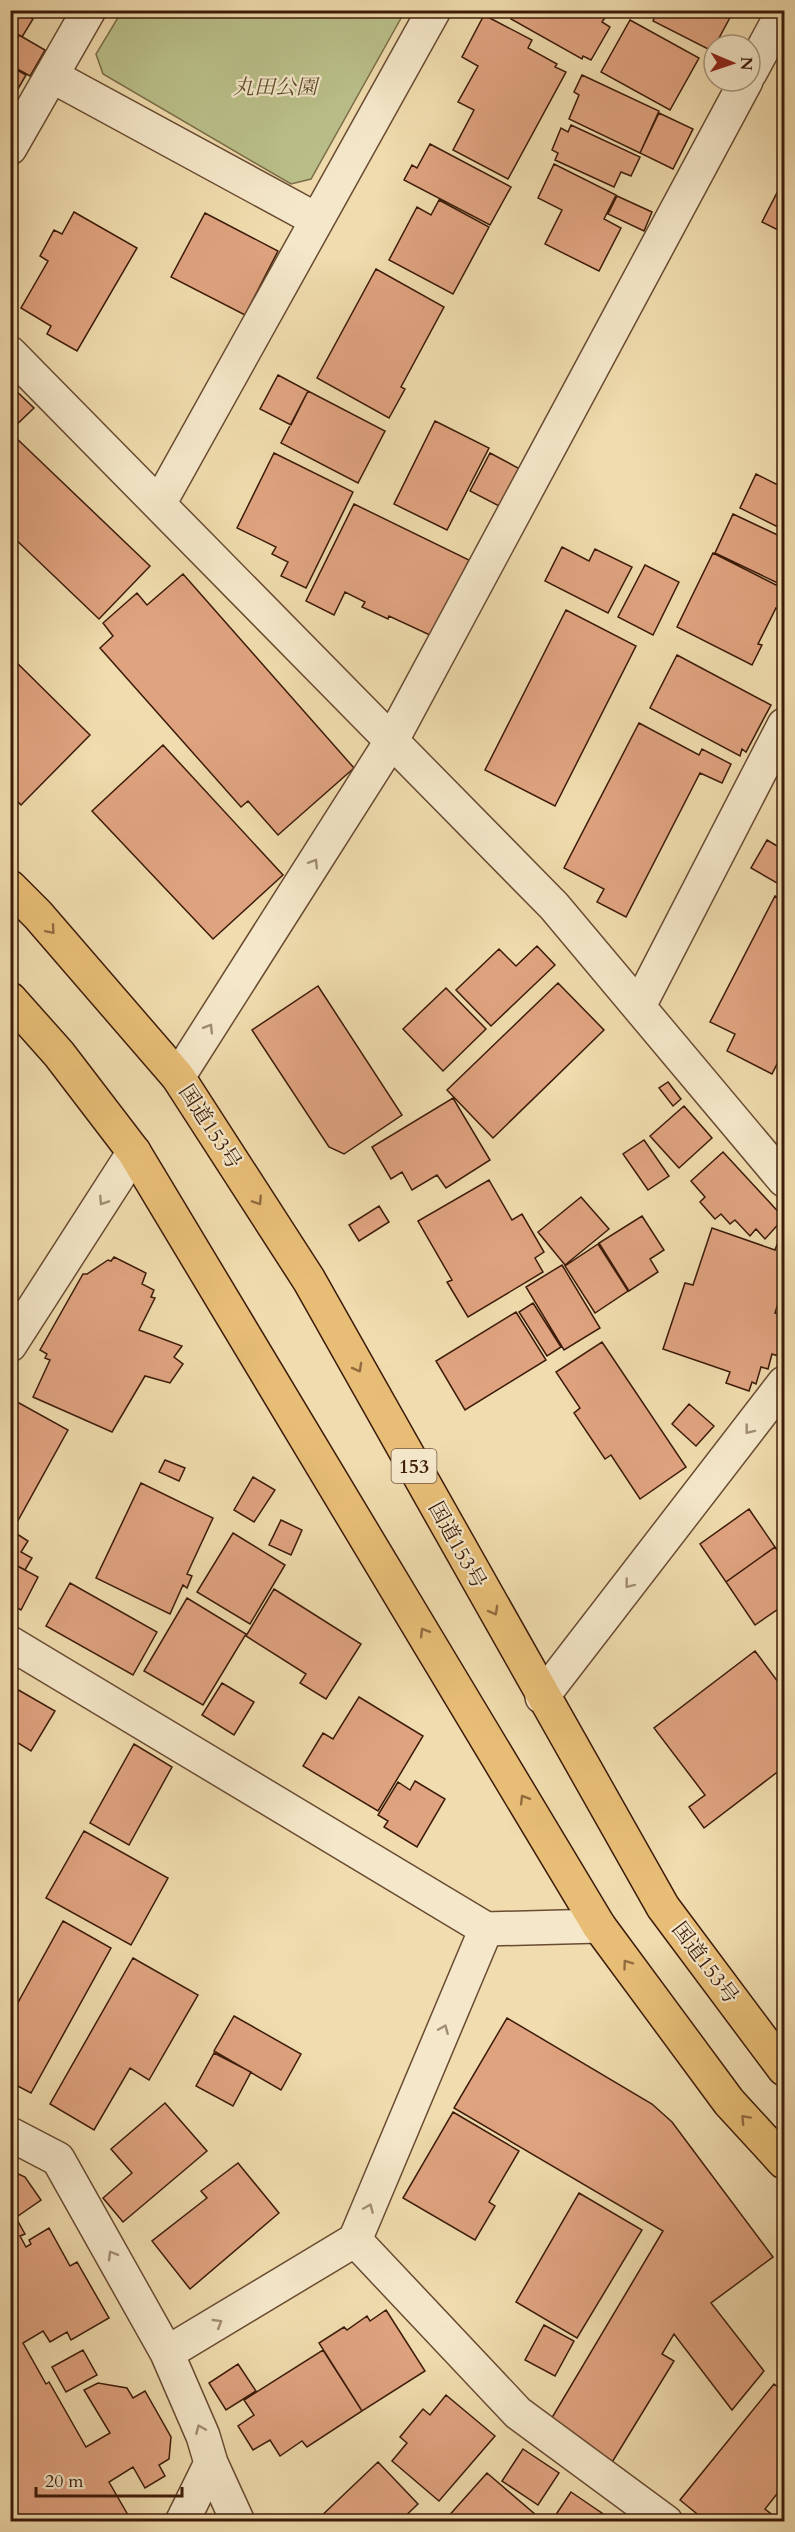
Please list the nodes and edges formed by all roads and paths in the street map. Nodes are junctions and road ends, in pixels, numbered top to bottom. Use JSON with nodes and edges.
{"nodes":[{"id":1,"x":89,"y":10,"type":"edge"},
{"id":2,"x":434,"y":10,"type":"edge"},
{"id":3,"x":784,"y":10,"type":"edge"},
{"id":4,"x":762,"y":51,"type":"edge"},
{"id":5,"x":52,"y":76,"type":"junction"},
{"id":6,"x":740,"y":93,"type":"edge"},
{"id":7,"x":10,"y":148,"type":"edge"},
{"id":8,"x":317,"y":220,"type":"junction"},
{"id":9,"x":10,"y":353,"type":"edge"},
{"id":10,"x":159,"y":504,"type":"junction"},
{"id":11,"x":784,"y":725,"type":"edge"},
{"id":12,"x":392,"y":740,"type":"junction"},
{"id":13,"x":10,"y":887,"type":"edge"},
{"id":14,"x":10,"y":999,"type":"edge"},
{"id":15,"x":639,"y":1006,"type":"junction"},
{"id":16,"x":178,"y":1077,"type":"junction"},
{"id":17,"x":134,"y":1152,"type":"junction"},
{"id":18,"x":784,"y":1180,"type":"edge"},
{"id":19,"x":10,"y":1345,"type":"edge"},
{"id":20,"x":784,"y":1383,"type":"edge"},
{"id":21,"x":10,"y":1643,"type":"edge"},
{"id":22,"x":542,"y":1696,"type":"junction"},
{"id":23,"x":599,"y":1926,"type":"junction"},
{"id":24,"x":486,"y":1929,"type":"junction"},
{"id":25,"x":784,"y":2069,"type":"edge"},
{"id":26,"x":10,"y":2134,"type":"edge"},
{"id":27,"x":784,"y":2162,"type":"edge"},
{"id":28,"x":355,"y":2240,"type":"junction"},
{"id":29,"x":168,"y":2353,"type":"junction"},
{"id":30,"x":212,"y":2463,"type":"junction"},
{"id":31,"x":183,"y":2522,"type":"edge"},
{"id":32,"x":238,"y":2522,"type":"edge"},
{"id":33,"x":666,"y":2522,"type":"edge"}],
"edges":[{"from":1,"to":5,"type":"street"},
{"from":2,"to":8,"type":"street"},
{"from":3,"to":4,"type":"street"},
{"from":5,"to":7,"type":"street"},
{"from":5,"to":8,"type":"street"},
{"from":6,"to":12,"type":"street"},
{"from":8,"to":10,"type":"street"},
{"from":9,"to":10,"type":"street"},
{"from":10,"to":12,"type":"street"},
{"from":11,"to":15,"type":"street"},
{"from":12,"to":15,"type":"street"},
{"from":16,"to":12,"type":"street","one_way":true},
{"from":13,"to":16,"type":"highway","name":"国道153号","number":"153","one_way":true},
{"from":14,"to":17,"type":"highway"},
{"from":15,"to":18,"type":"street"},
{"from":16,"to":22,"type":"highway","name":"国道153号","number":"153","one_way":true},
{"from":17,"to":19,"type":"street","one_way":true},
{"from":23,"to":17,"type":"highway","one_way":true},
{"from":20,"to":22,"type":"street","one_way":true},
{"from":21,"to":24,"type":"street"},
{"from":22,"to":25,"type":"highway","name":"国道153号","number":"153"},
{"from":23,"to":24,"type":"street"},
{"from":27,"to":23,"type":"highway","one_way":true},
{"from":28,"to":24,"type":"street","one_way":true},
{"from":29,"to":26,"type":"street","one_way":true},
{"from":29,"to":28,"type":"street","one_way":true},
{"from":28,"to":33,"type":"street"},
{"from":30,"to":29,"type":"street","one_way":true},
{"from":30,"to":31,"type":"street"},
{"from":30,"to":32,"type":"street"}]}
